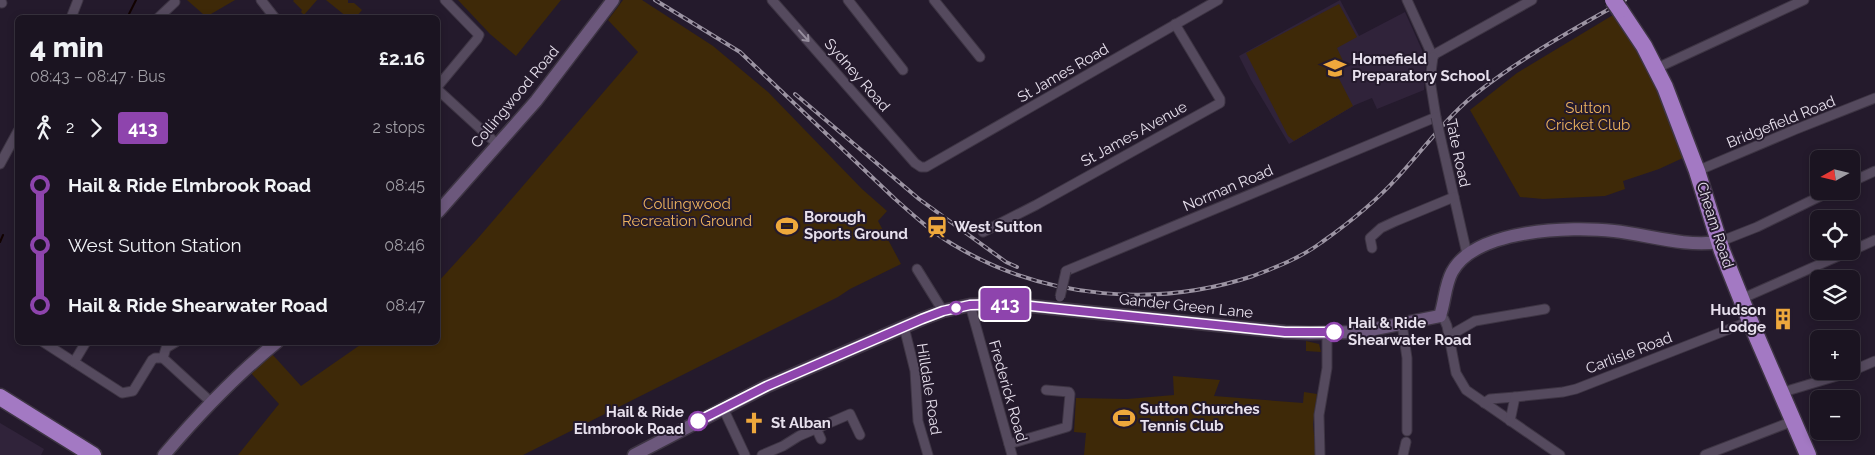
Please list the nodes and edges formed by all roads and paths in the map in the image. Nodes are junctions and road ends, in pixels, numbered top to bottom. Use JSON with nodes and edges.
{"nodes":[{"id":1,"x":78,"y":0,"type":"edge"},
{"id":2,"x":261,"y":0,"type":"edge"},
{"id":3,"x":444,"y":0,"type":"edge"},
{"id":4,"x":613,"y":0,"type":"edge"},
{"id":5,"x":772,"y":0,"type":"edge"},
{"id":6,"x":848,"y":0,"type":"edge"},
{"id":7,"x":934,"y":0,"type":"edge"},
{"id":8,"x":1407,"y":0,"type":"edge"},
{"id":9,"x":1532,"y":0,"type":"edge"},
{"id":10,"x":1804,"y":0,"type":"edge"},
{"id":11,"x":1215,"y":1,"type":"edge"},
{"id":12,"x":175,"y":2,"type":"dead end"},
{"id":13,"x":1616,"y":5,"type":"edge"},
{"id":14,"x":75,"y":15,"type":"edge"},
{"id":15,"x":161,"y":15,"type":"edge"},
{"id":16,"x":273,"y":15,"type":"edge"},
{"id":17,"x":1176,"y":24,"type":"junction"},
{"id":18,"x":980,"y":57,"type":"dead end"},
{"id":19,"x":1433,"y":58,"type":"junction"},
{"id":20,"x":1657,"y":68,"type":"junction"},
{"id":21,"x":903,"y":70,"type":"dead end"},
{"id":22,"x":440,"y":84,"type":"edge"},
{"id":23,"x":440,"y":92,"type":"edge"},
{"id":24,"x":1875,"y":98,"type":"edge"},
{"id":25,"x":1436,"y":117,"type":"junction"},
{"id":26,"x":15,"y":136,"type":"edge"},
{"id":27,"x":497,"y":144,"type":"junction"},
{"id":28,"x":0,"y":164,"type":"edge"},
{"id":29,"x":921,"y":167,"type":"joint"},
{"id":30,"x":1697,"y":171,"type":"junction"},
{"id":31,"x":1875,"y":171,"type":"edge"},
{"id":32,"x":1860,"y":178,"type":"edge"},
{"id":33,"x":1454,"y":197,"type":"junction"},
{"id":34,"x":1812,"y":200,"type":"edge"},
{"id":35,"x":440,"y":210,"type":"edge"},
{"id":36,"x":983,"y":232,"type":"dead end"},
{"id":37,"x":1875,"y":240,"type":"edge"},
{"id":38,"x":1719,"y":242,"type":"junction"},
{"id":39,"x":1860,"y":247,"type":"edge"},
{"id":40,"x":1372,"y":248,"type":"dead end"},
{"id":41,"x":1467,"y":254,"type":"junction"},
{"id":42,"x":1830,"y":260,"type":"edge"},
{"id":43,"x":917,"y":269,"type":"dead end"},
{"id":44,"x":1741,"y":299,"type":"junction"},
{"id":45,"x":1060,"y":303,"type":"junction"},
{"id":46,"x":970,"y":305,"type":"junction"},
{"id":47,"x":1545,"y":309,"type":"dead end"},
{"id":48,"x":943,"y":311,"type":"junction"},
{"id":49,"x":1440,"y":316,"type":"junction"},
{"id":50,"x":1750,"y":321,"type":"junction"},
{"id":51,"x":1402,"y":324,"type":"junction"},
{"id":52,"x":904,"y":327,"type":"junction"},
{"id":53,"x":1327,"y":332,"type":"junction"},
{"id":54,"x":1449,"y":336,"type":"junction"},
{"id":55,"x":48,"y":345,"type":"edge"},
{"id":56,"x":84,"y":345,"type":"edge"},
{"id":57,"x":171,"y":345,"type":"edge"},
{"id":58,"x":273,"y":345,"type":"edge"},
{"id":59,"x":162,"y":358,"type":"junction"},
{"id":60,"x":1875,"y":361,"type":"edge"},
{"id":61,"x":74,"y":362,"type":"junction"},
{"id":62,"x":1046,"y":390,"type":"dead end"},
{"id":63,"x":1780,"y":393,"type":"junction"},
{"id":64,"x":1515,"y":397,"type":"junction"},
{"id":65,"x":0,"y":398,"type":"edge"},
{"id":66,"x":211,"y":402,"type":"junction"},
{"id":67,"x":1484,"y":403,"type":"junction"},
{"id":68,"x":723,"y":408,"type":"junction"},
{"id":69,"x":1510,"y":421,"type":"junction"},
{"id":70,"x":1793,"y":421,"type":"junction"},
{"id":71,"x":816,"y":428,"type":"junction"},
{"id":72,"x":1407,"y":431,"type":"dead end"},
{"id":73,"x":860,"y":435,"type":"dead end"},
{"id":74,"x":821,"y":439,"type":"dead end"},
{"id":75,"x":1406,"y":442,"type":"dead end"},
{"id":76,"x":1009,"y":444,"type":"junction"},
{"id":77,"x":93,"y":455,"type":"edge"},
{"id":78,"x":164,"y":455,"type":"edge"},
{"id":79,"x":634,"y":455,"type":"edge"},
{"id":80,"x":745,"y":455,"type":"edge"},
{"id":81,"x":762,"y":455,"type":"edge"},
{"id":82,"x":928,"y":455,"type":"edge"},
{"id":83,"x":1012,"y":455,"type":"edge"},
{"id":84,"x":1320,"y":455,"type":"edge"},
{"id":85,"x":1403,"y":455,"type":"edge"},
{"id":86,"x":1560,"y":455,"type":"edge"},
{"id":87,"x":1705,"y":455,"type":"edge"},
{"id":88,"x":1808,"y":455,"type":"edge"}],
"edges":[{"from":1,"to":14,"type":"street"},
{"from":2,"to":16,"type":"street"},
{"from":3,"to":22,"type":"street"},
{"from":4,"to":27,"type":"street","name":"Collingwood Road"},
{"from":5,"to":29,"type":"street","name":"Sydney Road","one_way":true},
{"from":6,"to":21,"type":"street"},
{"from":7,"to":18,"type":"street"},
{"from":8,"to":19,"type":"street"},
{"from":9,"to":19,"type":"street"},
{"from":10,"to":20,"type":"street"},
{"from":11,"to":17,"type":"street","name":"St James Road"},
{"from":12,"to":15,"type":"street"},
{"from":13,"to":20,"type":"highway","name":"Cheam Road"},
{"from":17,"to":29,"type":"street","name":"St James Road"},
{"from":17,"to":36,"type":"street","name":"St James Avenue"},
{"from":19,"to":25,"type":"street","name":"Tate Road"},
{"from":20,"to":30,"type":"highway","name":"Cheam Road"},
{"from":23,"to":27,"type":"street"},
{"from":24,"to":30,"type":"street","name":"Bridgefield Road"},
{"from":25,"to":33,"type":"street","name":"Tate Road","bridge":true},
{"from":25,"to":45,"type":"street","name":"Norman Road","bridge":true},
{"from":26,"to":28,"type":"street"},
{"from":27,"to":35,"type":"street","name":"Collingwood Road"},
{"from":30,"to":38,"type":"highway","name":"Cheam Road"},
{"from":31,"to":32,"type":"street"},
{"from":33,"to":40,"type":"street"},
{"from":33,"to":41,"type":"street","name":"Tate Road"},
{"from":34,"to":38,"type":"street"},
{"from":37,"to":39,"type":"street"},
{"from":38,"to":41,"type":"street"},
{"from":38,"to":44,"type":"highway","name":"Cheam Road"},
{"from":41,"to":49,"type":"street"},
{"from":42,"to":44,"type":"street"},
{"from":43,"to":48,"type":"street"},
{"from":44,"to":50,"type":"highway","name":"Cheam Road"},
{"from":45,"to":46,"type":"street","name":"Gander Green Lane"},
{"from":45,"to":53,"type":"street","name":"Gander Green Lane"},
{"from":46,"to":48,"type":"street","name":"Gander Green Lane"},
{"from":46,"to":76,"type":"street","name":"Frederick Road"},
{"from":47,"to":54,"type":"street"},
{"from":48,"to":52,"type":"street","name":"Gander Green Lane"},
{"from":49,"to":51,"type":"street","name":"Gander Green Lane"},
{"from":49,"to":54,"type":"street"},
{"from":50,"to":63,"type":"highway","name":"Cheam Road"},
{"from":50,"to":64,"type":"street","name":"Carlisle Road"},
{"from":51,"to":53,"type":"street","name":"Gander Green Lane"},
{"from":51,"to":72,"type":"street"},
{"from":52,"to":68,"type":"street","name":"Gander Green Lane"},
{"from":52,"to":82,"type":"street","name":"Hilldale Road"},
{"from":53,"to":84,"type":"street"},
{"from":54,"to":67,"type":"street"},
{"from":55,"to":61,"type":"street"},
{"from":56,"to":61,"type":"street"},
{"from":57,"to":59,"type":"street"},
{"from":58,"to":66,"type":"street"},
{"from":59,"to":61,"type":"street"},
{"from":59,"to":66,"type":"street"},
{"from":60,"to":63,"type":"street"},
{"from":62,"to":76,"type":"street"},
{"from":63,"to":70,"type":"highway","name":"Cheam Road"},
{"from":64,"to":67,"type":"street","name":"Carlisle Road"},
{"from":64,"to":69,"type":"street"},
{"from":65,"to":77,"type":"highway"},
{"from":66,"to":78,"type":"street"},
{"from":67,"to":69,"type":"street"},
{"from":68,"to":79,"type":"street","name":"Gander Green Lane"},
{"from":68,"to":80,"type":"street"},
{"from":69,"to":86,"type":"street"},
{"from":70,"to":87,"type":"street"},
{"from":70,"to":88,"type":"highway","name":"Cheam Road"},
{"from":71,"to":73,"type":"street"},
{"from":71,"to":74,"type":"street"},
{"from":71,"to":81,"type":"street"},
{"from":75,"to":85,"type":"street"},
{"from":76,"to":83,"type":"street","name":"Frederick Road"}]}
